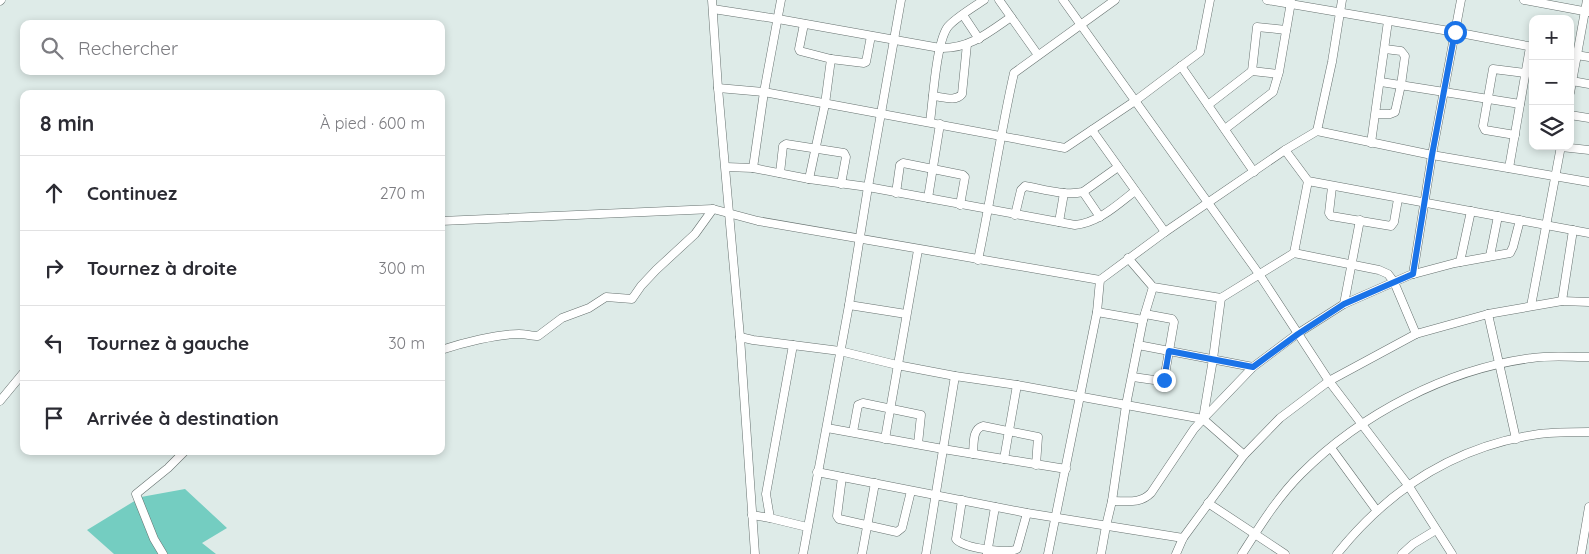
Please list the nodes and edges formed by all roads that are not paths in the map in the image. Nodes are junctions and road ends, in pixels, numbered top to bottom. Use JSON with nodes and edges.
{"nodes":[{"id":1,"x":712,"y":0,"type":"edge"},
{"id":2,"x":781,"y":0,"type":"edge"},
{"id":3,"x":901,"y":0,"type":"edge"},
{"id":4,"x":984,"y":0,"type":"edge"},
{"id":5,"x":999,"y":0,"type":"edge"},
{"id":6,"x":1063,"y":0,"type":"edge"},
{"id":7,"x":1115,"y":0,"type":"edge"},
{"id":8,"x":1210,"y":0,"type":"edge"},
{"id":9,"x":1267,"y":0,"type":"edge"},
{"id":10,"x":1342,"y":0,"type":"edge"},
{"id":11,"x":1460,"y":0,"type":"edge"},
{"id":12,"x":1524,"y":0,"type":"edge"},
{"id":13,"x":1587,"y":0,"type":"edge"},
{"id":14,"x":1291,"y":2,"type":"edge"},
{"id":15,"x":712,"y":9,"type":"junction"},
{"id":16,"x":1587,"y":11,"type":"edge"},
{"id":17,"x":1340,"y":12,"type":"junction"},
{"id":18,"x":963,"y":15,"type":"junction"},
{"id":19,"x":1011,"y":17,"type":"junction"},
{"id":20,"x":778,"y":19,"type":"junction"},
{"id":21,"x":1388,"y":21,"type":"junction"},
{"id":22,"x":804,"y":24,"type":"junction"},
{"id":23,"x":1080,"y":24,"type":"junction"},
{"id":24,"x":1286,"y":30,"type":"junction"},
{"id":25,"x":1455,"y":32,"type":"junction"},
{"id":26,"x":871,"y":36,"type":"junction"},
{"id":27,"x":979,"y":39,"type":"junction"},
{"id":28,"x":893,"y":40,"type":"junction"},
{"id":29,"x":967,"y":44,"type":"junction"},
{"id":30,"x":1529,"y":47,"type":"edge"},
{"id":31,"x":940,"y":48,"type":"junction"},
{"id":32,"x":1384,"y":49,"type":"junction"},
{"id":33,"x":1038,"y":55,"type":"junction"},
{"id":34,"x":1574,"y":55,"type":"edge"},
{"id":35,"x":1529,"y":56,"type":"edge"},
{"id":36,"x":1589,"y":58,"type":"edge"},
{"id":37,"x":831,"y":59,"type":"junction"},
{"id":38,"x":1181,"y":66,"type":"junction"},
{"id":39,"x":1252,"y":71,"type":"junction"},
{"id":40,"x":1278,"y":74,"type":"junction"},
{"id":41,"x":1525,"y":74,"type":"junction"},
{"id":42,"x":1574,"y":81,"type":"edge"},
{"id":43,"x":1381,"y":82,"type":"junction"},
{"id":44,"x":1589,"y":84,"type":"edge"},
{"id":45,"x":1401,"y":85,"type":"junction"},
{"id":46,"x":718,"y":88,"type":"junction"},
{"id":47,"x":764,"y":92,"type":"junction"},
{"id":48,"x":1444,"y":92,"type":"junction"},
{"id":49,"x":934,"y":96,"type":"junction"},
{"id":50,"x":1488,"y":99,"type":"junction"},
{"id":51,"x":1135,"y":101,"type":"junction"},
{"id":52,"x":825,"y":104,"type":"junction"},
{"id":53,"x":1520,"y":104,"type":"junction"},
{"id":54,"x":1208,"y":105,"type":"junction"},
{"id":55,"x":880,"y":114,"type":"junction"},
{"id":56,"x":1376,"y":114,"type":"junction"},
{"id":57,"x":1574,"y":116,"type":"edge"},
{"id":58,"x":1589,"y":118,"type":"edge"},
{"id":59,"x":930,"y":122,"type":"junction"},
{"id":60,"x":940,"y":124,"type":"junction"},
{"id":61,"x":1225,"y":129,"type":"junction"},
{"id":62,"x":1092,"y":130,"type":"junction"},
{"id":63,"x":1317,"y":130,"type":"junction"},
{"id":64,"x":1515,"y":135,"type":"junction"},
{"id":65,"x":1000,"y":136,"type":"junction"},
{"id":66,"x":1371,"y":143,"type":"junction"},
{"id":67,"x":815,"y":148,"type":"junction"},
{"id":68,"x":1574,"y":148,"type":"edge"},
{"id":69,"x":1286,"y":150,"type":"junction"},
{"id":70,"x":1560,"y":150,"type":"edge"},
{"id":71,"x":1589,"y":150,"type":"edge"},
{"id":72,"x":1432,"y":155,"type":"junction"},
{"id":73,"x":726,"y":166,"type":"junction"},
{"id":74,"x":1118,"y":167,"type":"junction"},
{"id":75,"x":753,"y":168,"type":"junction"},
{"id":76,"x":1509,"y":168,"type":"junction"},
{"id":77,"x":932,"y":169,"type":"junction"},
{"id":78,"x":1254,"y":172,"type":"junction"},
{"id":79,"x":780,"y":173,"type":"junction"},
{"id":80,"x":1556,"y":176,"type":"junction"},
{"id":81,"x":809,"y":179,"type":"junction"},
{"id":82,"x":1308,"y":181,"type":"junction"},
{"id":83,"x":1589,"y":182,"type":"edge"},
{"id":84,"x":841,"y":184,"type":"junction"},
{"id":85,"x":868,"y":187,"type":"junction"},
{"id":86,"x":1332,"y":187,"type":"junction"},
{"id":87,"x":1135,"y":191,"type":"junction"},
{"id":88,"x":1083,"y":192,"type":"junction"},
{"id":89,"x":896,"y":193,"type":"junction"},
{"id":90,"x":1064,"y":193,"type":"junction"},
{"id":91,"x":928,"y":198,"type":"junction"},
{"id":92,"x":1398,"y":199,"type":"junction"},
{"id":93,"x":1208,"y":202,"type":"junction"},
{"id":94,"x":1425,"y":203,"type":"junction"},
{"id":95,"x":960,"y":204,"type":"junction"},
{"id":96,"x":713,"y":209,"type":"junction"},
{"id":97,"x":988,"y":210,"type":"junction"},
{"id":98,"x":1471,"y":212,"type":"junction"},
{"id":99,"x":730,"y":214,"type":"junction"},
{"id":100,"x":1016,"y":215,"type":"junction"},
{"id":101,"x":1498,"y":216,"type":"junction"},
{"id":102,"x":1100,"y":217,"type":"junction"},
{"id":103,"x":1360,"y":220,"type":"junction"},
{"id":104,"x":1520,"y":220,"type":"junction"},
{"id":105,"x":445,"y":221,"type":"edge"},
{"id":106,"x":1059,"y":222,"type":"junction"},
{"id":107,"x":1546,"y":225,"type":"junction"},
{"id":108,"x":1573,"y":230,"type":"junction"},
{"id":109,"x":1165,"y":232,"type":"junction"},
{"id":110,"x":1589,"y":233,"type":"edge"},
{"id":111,"x":860,"y":239,"type":"junction"},
{"id":112,"x":918,"y":250,"type":"junction"},
{"id":113,"x":1294,"y":253,"type":"junction"},
{"id":114,"x":1490,"y":256,"type":"junction"},
{"id":115,"x":1128,"y":258,"type":"junction"},
{"id":116,"x":978,"y":260,"type":"junction"},
{"id":117,"x":1460,"y":262,"type":"junction"},
{"id":118,"x":1352,"y":266,"type":"junction"},
{"id":119,"x":1259,"y":274,"type":"junction"},
{"id":120,"x":1413,"y":274,"type":"junction"},
{"id":121,"x":1100,"y":280,"type":"junction"},
{"id":122,"x":1394,"y":282,"type":"junction"},
{"id":123,"x":1152,"y":287,"type":"junction"},
{"id":124,"x":1221,"y":298,"type":"junction"},
{"id":125,"x":1562,"y":301,"type":"junction"},
{"id":126,"x":1589,"y":302,"type":"edge"},
{"id":127,"x":1344,"y":304,"type":"junction"},
{"id":128,"x":850,"y":305,"type":"junction"},
{"id":129,"x":1531,"y":306,"type":"junction"},
{"id":130,"x":1097,"y":312,"type":"junction"},
{"id":131,"x":906,"y":314,"type":"junction"},
{"id":132,"x":1488,"y":314,"type":"junction"},
{"id":133,"x":1144,"y":317,"type":"junction"},
{"id":134,"x":1298,"y":334,"type":"junction"},
{"id":135,"x":1416,"y":334,"type":"junction"},
{"id":136,"x":740,"y":337,"type":"junction"},
{"id":137,"x":793,"y":345,"type":"junction"},
{"id":138,"x":1138,"y":346,"type":"junction"},
{"id":139,"x":445,"y":349,"type":"edge"},
{"id":140,"x":840,"y":351,"type":"junction"},
{"id":141,"x":1169,"y":351,"type":"junction"},
{"id":142,"x":1589,"y":356,"type":"edge"},
{"id":143,"x":1214,"y":358,"type":"junction"},
{"id":144,"x":897,"y":364,"type":"junction"},
{"id":145,"x":1500,"y":365,"type":"junction"},
{"id":146,"x":1253,"y":367,"type":"junction"},
{"id":147,"x":955,"y":376,"type":"junction"},
{"id":148,"x":20,"y":377,"type":"edge"},
{"id":149,"x":1133,"y":377,"type":"junction"},
{"id":150,"x":1329,"y":381,"type":"junction"},
{"id":151,"x":1017,"y":385,"type":"junction"},
{"id":152,"x":1079,"y":396,"type":"junction"},
{"id":153,"x":0,"y":401,"type":"edge"},
{"id":154,"x":1126,"y":404,"type":"junction"},
{"id":155,"x":890,"y":409,"type":"junction"},
{"id":156,"x":1203,"y":419,"type":"junction"},
{"id":157,"x":1362,"y":425,"type":"junction"},
{"id":158,"x":827,"y":428,"type":"junction"},
{"id":159,"x":1009,"y":430,"type":"junction"},
{"id":160,"x":853,"y":432,"type":"junction"},
{"id":161,"x":1589,"y":432,"type":"edge"},
{"id":162,"x":886,"y":439,"type":"junction"},
{"id":163,"x":1516,"y":439,"type":"junction"},
{"id":164,"x":918,"y":444,"type":"junction"},
{"id":165,"x":1331,"y":448,"type":"junction"},
{"id":166,"x":943,"y":449,"type":"junction"},
{"id":167,"x":972,"y":454,"type":"junction"},
{"id":168,"x":181,"y":455,"type":"edge"},
{"id":169,"x":1244,"y":455,"type":"junction"},
{"id":170,"x":1004,"y":459,"type":"junction"},
{"id":171,"x":1036,"y":464,"type":"junction"},
{"id":172,"x":1066,"y":469,"type":"junction"},
{"id":173,"x":818,"y":472,"type":"junction"},
{"id":174,"x":842,"y":477,"type":"junction"},
{"id":175,"x":875,"y":483,"type":"junction"},
{"id":176,"x":1408,"y":485,"type":"junction"},
{"id":177,"x":912,"y":491,"type":"junction"},
{"id":178,"x":935,"y":495,"type":"junction"},
{"id":179,"x":962,"y":500,"type":"junction"},
{"id":180,"x":1112,"y":501,"type":"junction"},
{"id":181,"x":1208,"y":503,"type":"junction"},
{"id":182,"x":995,"y":507,"type":"junction"},
{"id":183,"x":1589,"y":507,"type":"edge"},
{"id":184,"x":1377,"y":511,"type":"junction"},
{"id":185,"x":1027,"y":513,"type":"junction"},
{"id":186,"x":752,"y":515,"type":"junction"},
{"id":187,"x":1055,"y":516,"type":"junction"},
{"id":188,"x":770,"y":518,"type":"junction"},
{"id":189,"x":867,"y":525,"type":"junction"},
{"id":190,"x":1106,"y":526,"type":"junction"},
{"id":191,"x":807,"y":527,"type":"junction"},
{"id":192,"x":1436,"y":530,"type":"junction"},
{"id":193,"x":1255,"y":534,"type":"junction"},
{"id":194,"x":1183,"y":538,"type":"junction"},
{"id":195,"x":987,"y":552,"type":"edge"},
{"id":196,"x":163,"y":554,"type":"edge"},
{"id":197,"x":755,"y":554,"type":"edge"},
{"id":198,"x":803,"y":554,"type":"edge"},
{"id":199,"x":862,"y":554,"type":"edge"},
{"id":200,"x":926,"y":554,"type":"edge"},
{"id":201,"x":1048,"y":554,"type":"edge"},
{"id":202,"x":1101,"y":554,"type":"edge"},
{"id":203,"x":1176,"y":554,"type":"edge"},
{"id":204,"x":1242,"y":554,"type":"edge"},
{"id":205,"x":1285,"y":554,"type":"edge"},
{"id":206,"x":1337,"y":554,"type":"edge"},
{"id":207,"x":1402,"y":554,"type":"edge"},
{"id":208,"x":1452,"y":554,"type":"edge"},
{"id":209,"x":1582,"y":554,"type":"edge"}],
"edges":[{"from":1,"to":15,"type":"street"},
{"from":2,"to":20,"type":"street"},
{"from":3,"to":28,"type":"street"},
{"from":4,"to":18,"type":"street"},
{"from":5,"to":19,"type":"street"},
{"from":6,"to":23,"type":"street"},
{"from":7,"to":23,"type":"street"},
{"from":8,"to":38,"type":"street"},
{"from":9,"to":14,"type":"street"},
{"from":10,"to":17,"type":"street"},
{"from":11,"to":25,"type":"street"},
{"from":12,"to":16,"type":"street"},
{"from":13,"to":16,"type":"street"},
{"from":14,"to":17,"type":"street"},
{"from":14,"to":24,"type":"street"},
{"from":15,"to":20,"type":"street"},
{"from":15,"to":46,"type":"street"},
{"from":16,"to":34,"type":"street"},
{"from":17,"to":21,"type":"street"},
{"from":17,"to":63,"type":"street"},
{"from":18,"to":27,"type":"street"},
{"from":18,"to":31,"type":"street"},
{"from":19,"to":27,"type":"street"},
{"from":19,"to":33,"type":"street"},
{"from":20,"to":22,"type":"street"},
{"from":20,"to":47,"type":"street"},
{"from":21,"to":25,"type":"street"},
{"from":21,"to":32,"type":"street"},
{"from":22,"to":26,"type":"street"},
{"from":22,"to":37,"type":"street"},
{"from":23,"to":33,"type":"street"},
{"from":23,"to":51,"type":"street"},
{"from":24,"to":39,"type":"street"},
{"from":24,"to":40,"type":"street"},
{"from":25,"to":30,"type":"street"},
{"from":25,"to":48,"type":"street"},
{"from":26,"to":28,"type":"street"},
{"from":26,"to":37,"type":"street"},
{"from":27,"to":29,"type":"street"},
{"from":28,"to":31,"type":"street"},
{"from":28,"to":55,"type":"street"},
{"from":29,"to":31,"type":"street"},
{"from":29,"to":49,"type":"street"},
{"from":31,"to":49,"type":"street"},
{"from":32,"to":43,"type":"street"},
{"from":32,"to":45,"type":"street"},
{"from":33,"to":65,"type":"street"},
{"from":34,"to":36,"type":"street"},
{"from":35,"to":41,"type":"street"},
{"from":37,"to":52,"type":"street"},
{"from":38,"to":51,"type":"street"},
{"from":38,"to":54,"type":"street"},
{"from":39,"to":40,"type":"street"},
{"from":39,"to":54,"type":"street"},
{"from":40,"to":61,"type":"street"},
{"from":41,"to":50,"type":"street"},
{"from":41,"to":53,"type":"street"},
{"from":42,"to":44,"type":"street"},
{"from":43,"to":45,"type":"street"},
{"from":43,"to":56,"type":"street"},
{"from":45,"to":48,"type":"street"},
{"from":45,"to":56,"type":"street"},
{"from":46,"to":47,"type":"street"},
{"from":46,"to":73,"type":"street"},
{"from":47,"to":52,"type":"street"},
{"from":47,"to":75,"type":"street"},
{"from":48,"to":50,"type":"street"},
{"from":48,"to":72,"type":"street"},
{"from":49,"to":59,"type":"street"},
{"from":50,"to":53,"type":"street"},
{"from":50,"to":64,"type":"street"},
{"from":51,"to":62,"type":"street"},
{"from":51,"to":93,"type":"street"},
{"from":52,"to":55,"type":"street"},
{"from":52,"to":67,"type":"street"},
{"from":53,"to":64,"type":"street"},
{"from":54,"to":61,"type":"street"},
{"from":55,"to":59,"type":"street"},
{"from":55,"to":85,"type":"street"},
{"from":56,"to":66,"type":"street"},
{"from":57,"to":58,"type":"street"},
{"from":59,"to":60,"type":"street"},
{"from":60,"to":65,"type":"street"},
{"from":60,"to":77,"type":"street"},
{"from":61,"to":78,"type":"street"},
{"from":62,"to":65,"type":"street"},
{"from":62,"to":74,"type":"street"},
{"from":63,"to":66,"type":"street"},
{"from":63,"to":69,"type":"street"},
{"from":64,"to":76,"type":"street"},
{"from":65,"to":97,"type":"street"},
{"from":66,"to":72,"type":"street"},
{"from":67,"to":79,"type":"street"},
{"from":67,"to":81,"type":"street"},
{"from":67,"to":84,"type":"street"},
{"from":68,"to":71,"type":"street"},
{"from":69,"to":78,"type":"street"},
{"from":69,"to":82,"type":"street"},
{"from":70,"to":80,"type":"street"},
{"from":72,"to":76,"type":"street"},
{"from":72,"to":94,"type":"street"},
{"from":73,"to":75,"type":"street"},
{"from":73,"to":99,"type":"street"},
{"from":74,"to":87,"type":"street"},
{"from":74,"to":88,"type":"street"},
{"from":75,"to":79,"type":"street"},
{"from":76,"to":80,"type":"street"},
{"from":77,"to":89,"type":"street"},
{"from":77,"to":91,"type":"street"},
{"from":77,"to":95,"type":"street"},
{"from":78,"to":93,"type":"street"},
{"from":79,"to":81,"type":"street"},
{"from":80,"to":83,"type":"street"},
{"from":80,"to":107,"type":"street"},
{"from":81,"to":84,"type":"street"},
{"from":82,"to":86,"type":"street"},
{"from":82,"to":113,"type":"street"},
{"from":84,"to":85,"type":"street"},
{"from":85,"to":89,"type":"street"},
{"from":85,"to":111,"type":"street"},
{"from":86,"to":92,"type":"street"},
{"from":86,"to":103,"type":"street"},
{"from":87,"to":102,"type":"street"},
{"from":87,"to":109,"type":"street"},
{"from":88,"to":90,"type":"street"},
{"from":88,"to":102,"type":"street"},
{"from":89,"to":91,"type":"street"},
{"from":90,"to":100,"type":"street"},
{"from":90,"to":106,"type":"street"},
{"from":91,"to":95,"type":"street"},
{"from":92,"to":94,"type":"street"},
{"from":92,"to":103,"type":"street"},
{"from":93,"to":109,"type":"street"},
{"from":93,"to":119,"type":"street"},
{"from":94,"to":98,"type":"street"},
{"from":94,"to":120,"type":"street"},
{"from":95,"to":97,"type":"street"},
{"from":96,"to":99,"type":"street"},
{"from":96,"to":105,"type":"street"},
{"from":96,"to":139,"type":"street"},
{"from":97,"to":100,"type":"street"},
{"from":97,"to":116,"type":"street"},
{"from":98,"to":101,"type":"street"},
{"from":98,"to":117,"type":"street"},
{"from":99,"to":111,"type":"street"},
{"from":99,"to":136,"type":"street"},
{"from":100,"to":106,"type":"street"},
{"from":101,"to":104,"type":"street"},
{"from":101,"to":114,"type":"street"},
{"from":102,"to":106,"type":"street"},
{"from":103,"to":118,"type":"street"},
{"from":104,"to":107,"type":"street"},
{"from":104,"to":114,"type":"street"},
{"from":107,"to":108,"type":"street"},
{"from":107,"to":129,"type":"street"},
{"from":108,"to":110,"type":"street"},
{"from":108,"to":125,"type":"street"},
{"from":109,"to":115,"type":"street"},
{"from":111,"to":112,"type":"street"},
{"from":111,"to":128,"type":"street"},
{"from":112,"to":116,"type":"street"},
{"from":112,"to":131,"type":"street"},
{"from":113,"to":118,"type":"street"},
{"from":113,"to":119,"type":"street"},
{"from":114,"to":117,"type":"street"},
{"from":115,"to":121,"type":"street"},
{"from":115,"to":123,"type":"street"},
{"from":116,"to":121,"type":"street"},
{"from":117,"to":120,"type":"street"},
{"from":118,"to":122,"type":"street"},
{"from":118,"to":127,"type":"street"},
{"from":119,"to":124,"type":"street"},
{"from":119,"to":134,"type":"street"},
{"from":120,"to":122,"type":"street"},
{"from":121,"to":130,"type":"street"},
{"from":122,"to":127,"type":"street"},
{"from":122,"to":135,"type":"street"},
{"from":123,"to":124,"type":"street"},
{"from":123,"to":133,"type":"street"},
{"from":124,"to":143,"type":"street"},
{"from":125,"to":126,"type":"street"},
{"from":125,"to":129,"type":"street"},
{"from":127,"to":134,"type":"street"},
{"from":128,"to":131,"type":"street"},
{"from":128,"to":140,"type":"street"},
{"from":129,"to":132,"type":"street"},
{"from":130,"to":133,"type":"street"},
{"from":130,"to":152,"type":"street"},
{"from":131,"to":144,"type":"street"},
{"from":132,"to":135,"type":"street"},
{"from":132,"to":145,"type":"street"},
{"from":133,"to":138,"type":"street"},
{"from":133,"to":141,"type":"street"},
{"from":134,"to":146,"type":"street"},
{"from":134,"to":150,"type":"street"},
{"from":135,"to":150,"type":"street"},
{"from":136,"to":137,"type":"street"},
{"from":136,"to":186,"type":"street"},
{"from":137,"to":140,"type":"street"},
{"from":137,"to":188,"type":"street"},
{"from":138,"to":141,"type":"street"},
{"from":138,"to":149,"type":"street"},
{"from":140,"to":144,"type":"street"},
{"from":140,"to":158,"type":"street"},
{"from":141,"to":143,"type":"street"},
{"from":141,"to":149,"type":"street"},
{"from":142,"to":145,"type":"street"},
{"from":143,"to":146,"type":"street"},
{"from":143,"to":156,"type":"street"},
{"from":144,"to":147,"type":"street"},
{"from":144,"to":155,"type":"street"},
{"from":145,"to":157,"type":"street"},
{"from":145,"to":163,"type":"street"},
{"from":146,"to":156,"type":"street"},
{"from":147,"to":151,"type":"street"},
{"from":147,"to":166,"type":"street"},
{"from":148,"to":153,"type":"street"},
{"from":149,"to":154,"type":"street"},
{"from":150,"to":157,"type":"street"},
{"from":150,"to":169,"type":"street"},
{"from":151,"to":152,"type":"street"},
{"from":151,"to":159,"type":"street"},
{"from":152,"to":154,"type":"street"},
{"from":152,"to":172,"type":"street"},
{"from":154,"to":156,"type":"street"},
{"from":154,"to":180,"type":"street"},
{"from":155,"to":160,"type":"street"},
{"from":155,"to":162,"type":"street"},
{"from":155,"to":164,"type":"street"},
{"from":156,"to":169,"type":"street"},
{"from":156,"to":180,"type":"street"},
{"from":157,"to":165,"type":"street"},
{"from":157,"to":176,"type":"street"},
{"from":158,"to":160,"type":"street"},
{"from":158,"to":173,"type":"street"},
{"from":159,"to":167,"type":"street"},
{"from":159,"to":170,"type":"street"},
{"from":159,"to":171,"type":"street"},
{"from":160,"to":162,"type":"street"},
{"from":161,"to":163,"type":"street"},
{"from":162,"to":164,"type":"street"},
{"from":163,"to":176,"type":"street"},
{"from":164,"to":166,"type":"street"},
{"from":165,"to":184,"type":"street"},
{"from":165,"to":193,"type":"street"},
{"from":166,"to":167,"type":"street"},
{"from":166,"to":178,"type":"street"},
{"from":167,"to":170,"type":"street"},
{"from":168,"to":196,"type":"street"},
{"from":169,"to":181,"type":"street"},
{"from":170,"to":171,"type":"street"},
{"from":171,"to":172,"type":"street"},
{"from":172,"to":187,"type":"street"},
{"from":173,"to":174,"type":"street"},
{"from":173,"to":191,"type":"street"},
{"from":174,"to":175,"type":"street"},
{"from":174,"to":189,"type":"street"},
{"from":175,"to":177,"type":"street"},
{"from":175,"to":189,"type":"street"},
{"from":176,"to":184,"type":"street"},
{"from":176,"to":192,"type":"street"},
{"from":177,"to":178,"type":"street"},
{"from":177,"to":189,"type":"street"},
{"from":178,"to":179,"type":"street"},
{"from":178,"to":200,"type":"street"},
{"from":179,"to":182,"type":"street"},
{"from":179,"to":195,"type":"street"},
{"from":180,"to":190,"type":"street"},
{"from":181,"to":193,"type":"street"},
{"from":181,"to":194,"type":"street"},
{"from":182,"to":185,"type":"street"},
{"from":182,"to":195,"type":"street"},
{"from":183,"to":209,"type":"street"},
{"from":184,"to":206,"type":"street"},
{"from":185,"to":187,"type":"street"},
{"from":185,"to":195,"type":"street"},
{"from":186,"to":188,"type":"street"},
{"from":186,"to":197,"type":"street"},
{"from":187,"to":190,"type":"street"},
{"from":187,"to":201,"type":"street"},
{"from":188,"to":191,"type":"street"},
{"from":189,"to":199,"type":"street"},
{"from":190,"to":194,"type":"street"},
{"from":190,"to":202,"type":"street"},
{"from":191,"to":198,"type":"street"},
{"from":192,"to":207,"type":"street"},
{"from":192,"to":208,"type":"street"},
{"from":193,"to":204,"type":"street"},
{"from":193,"to":205,"type":"street"},
{"from":194,"to":203,"type":"street"}]}
